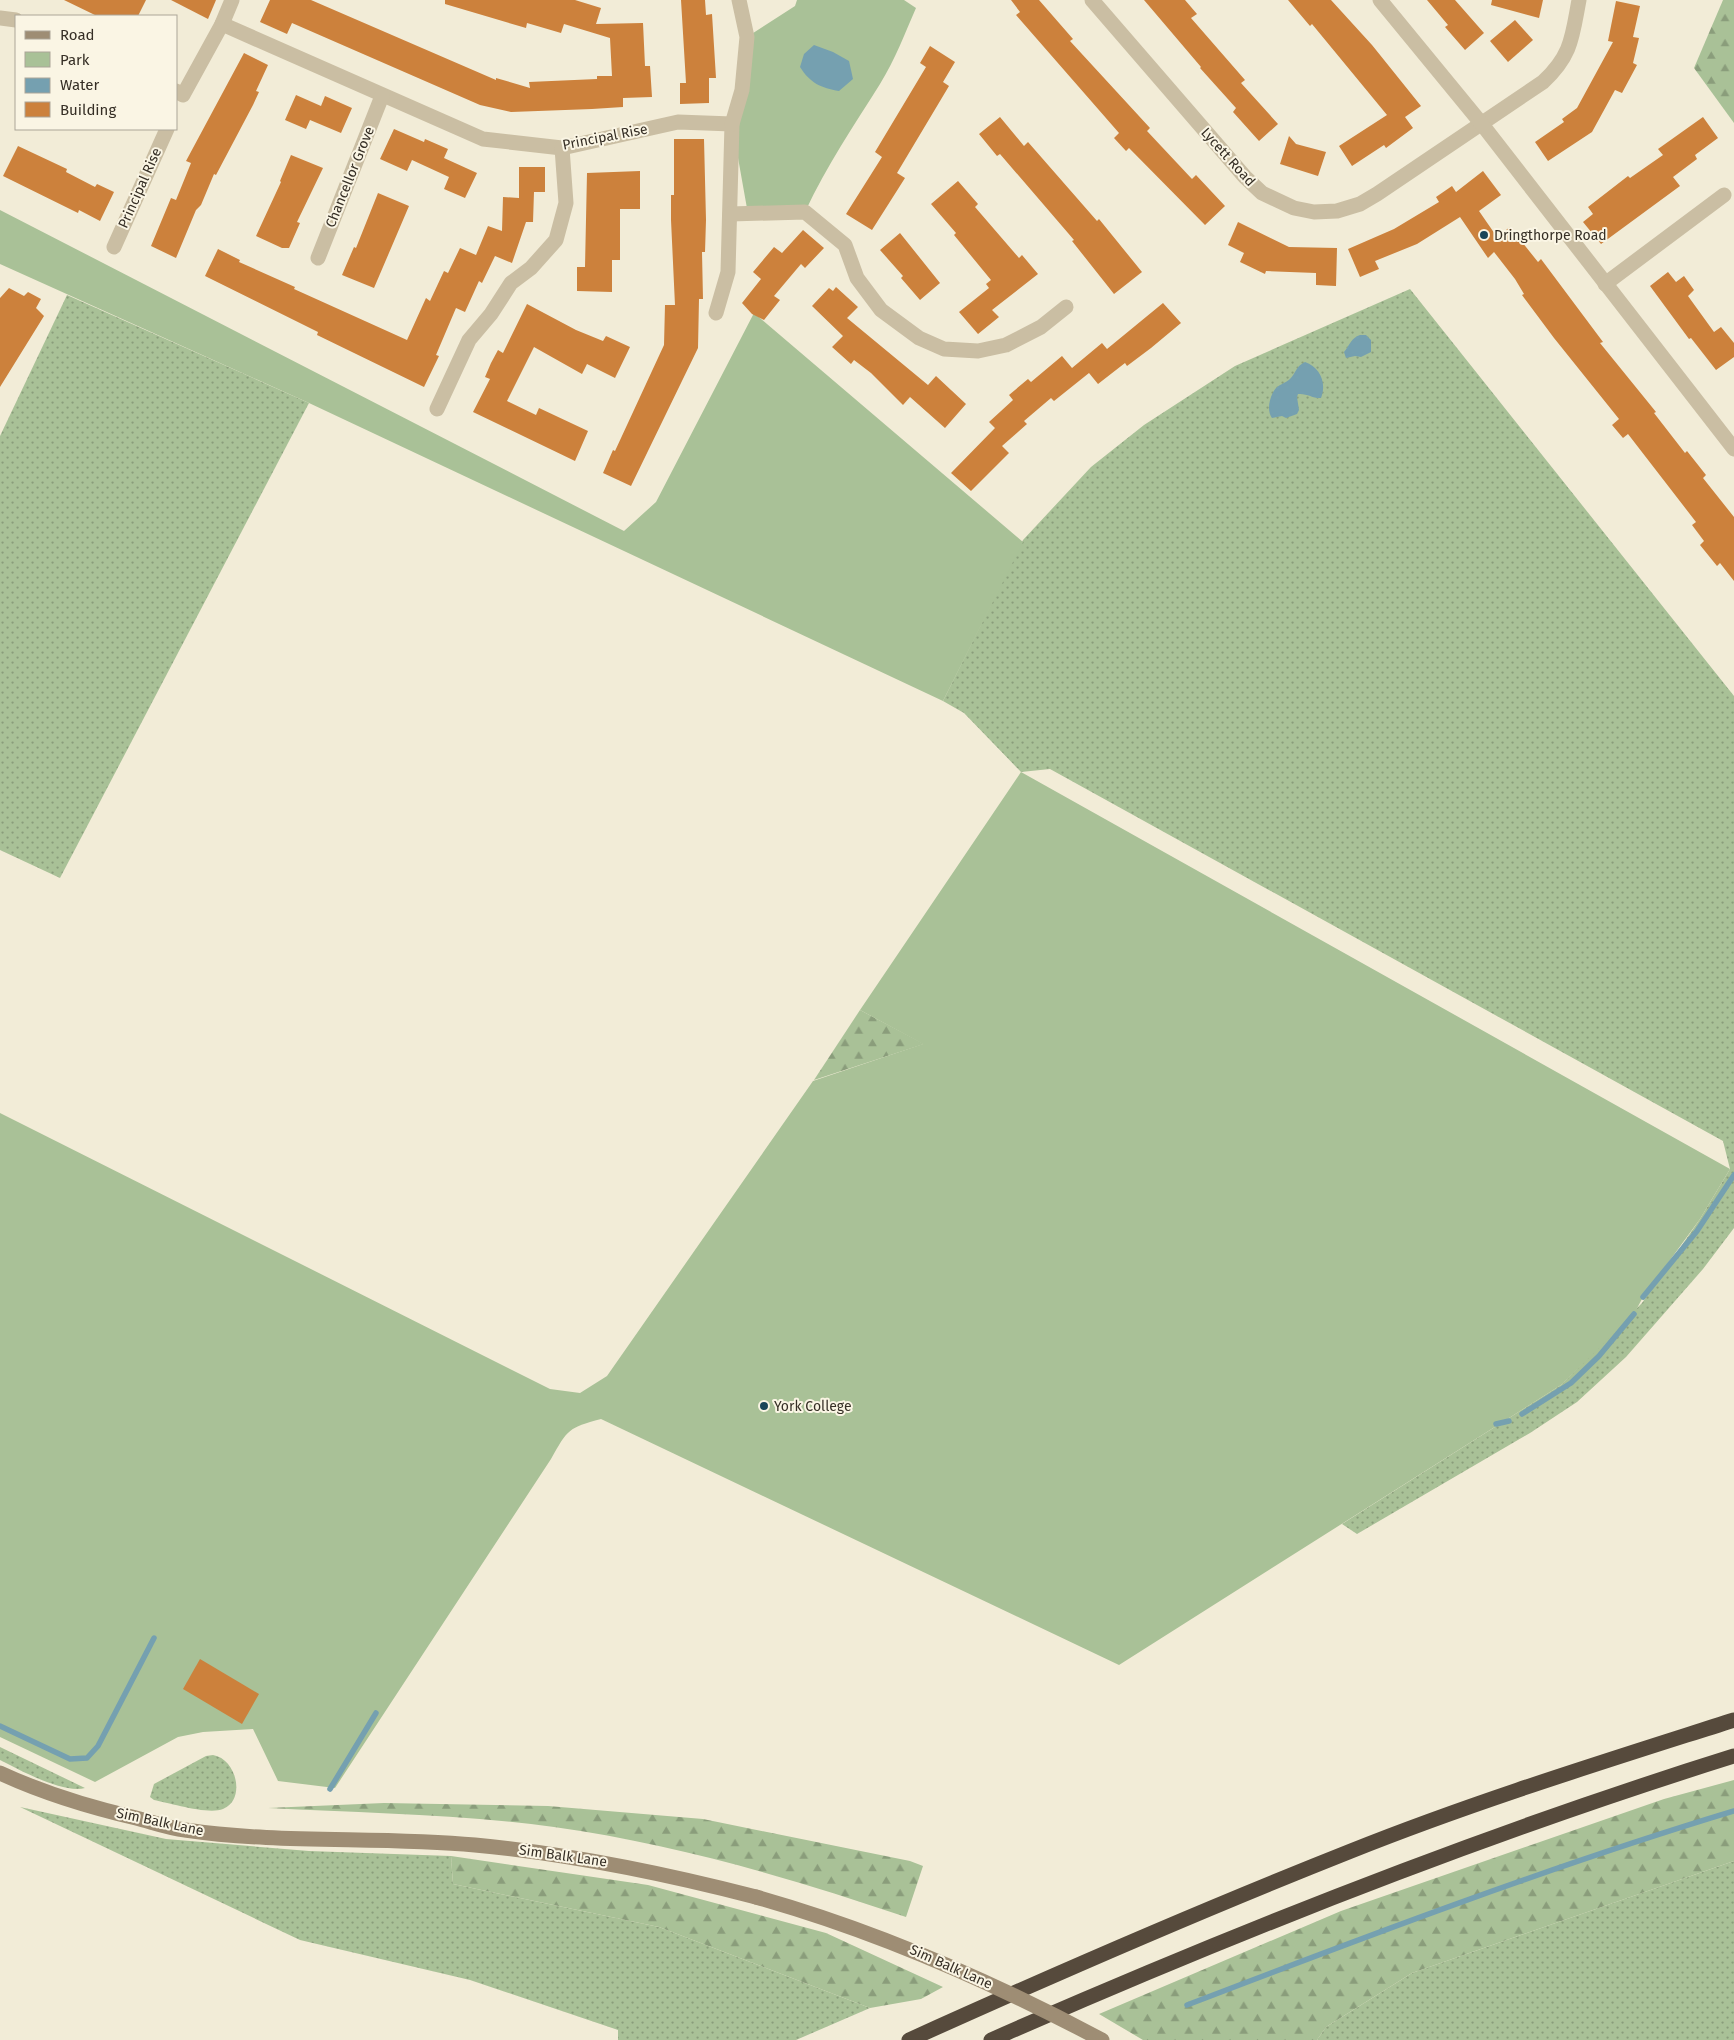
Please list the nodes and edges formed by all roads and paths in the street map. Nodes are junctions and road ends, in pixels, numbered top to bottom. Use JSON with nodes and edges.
{"nodes":[{"id":1,"x":232,"y":0,"type":"edge"},
{"id":2,"x":739,"y":0,"type":"edge"},
{"id":3,"x":1092,"y":0,"type":"edge"},
{"id":4,"x":1380,"y":0,"type":"edge"},
{"id":5,"x":1580,"y":0,"type":"edge"},
{"id":6,"x":0,"y":18,"type":"edge"},
{"id":7,"x":15,"y":20,"type":"edge"},
{"id":8,"x":222,"y":24,"type":"junction"},
{"id":9,"x":382,"y":96,"type":"junction"},
{"id":10,"x":178,"y":98,"type":"edge"},
{"id":11,"x":1481,"y":122,"type":"junction"},
{"id":12,"x":732,"y":124,"type":"junction"},
{"id":13,"x":167,"y":130,"type":"edge"},
{"id":14,"x":562,"y":148,"type":"junction"},
{"id":15,"x":1724,"y":195,"type":"dead end"},
{"id":16,"x":730,"y":214,"type":"junction"},
{"id":17,"x":114,"y":247,"type":"dead end"},
{"id":18,"x":318,"y":258,"type":"dead end"},
{"id":19,"x":1606,"y":284,"type":"junction"},
{"id":20,"x":1066,"y":307,"type":"dead end"},
{"id":21,"x":716,"y":313,"type":"dead end"},
{"id":22,"x":437,"y":409,"type":"dead end"},
{"id":23,"x":1734,"y":449,"type":"edge"},
{"id":24,"x":1734,"y":1720,"type":"edge"},
{"id":25,"x":1734,"y":1756,"type":"edge"},
{"id":26,"x":0,"y":1773,"type":"edge"},
{"id":27,"x":909,"y":2040,"type":"edge"},
{"id":28,"x":991,"y":2040,"type":"edge"},
{"id":29,"x":1102,"y":2040,"type":"edge"}],
"edges":[{"from":1,"to":8,"type":"street"},
{"from":2,"to":12,"type":"street"},
{"from":3,"to":11,"type":"street","name":"Lycett Road"},
{"from":4,"to":11,"type":"street"},
{"from":5,"to":11,"type":"street","name":"Lycett Road"},
{"from":6,"to":7,"type":"street"},
{"from":8,"to":9,"type":"street","name":"Principal Rise"},
{"from":8,"to":10,"type":"street"},
{"from":9,"to":14,"type":"street","name":"Principal Rise"},
{"from":9,"to":18,"type":"street","name":"Chancellor Grove"},
{"from":11,"to":19,"type":"street"},
{"from":12,"to":14,"type":"street","name":"Principal Rise"},
{"from":12,"to":16,"type":"street"},
{"from":13,"to":17,"type":"street","name":"Principal Rise"},
{"from":14,"to":22,"type":"street"},
{"from":15,"to":19,"type":"street"},
{"from":16,"to":20,"type":"street"},
{"from":16,"to":21,"type":"street"},
{"from":19,"to":23,"type":"street"},
{"from":24,"to":27,"type":"highway"},
{"from":25,"to":28,"type":"highway"},
{"from":26,"to":29,"type":"street","name":"Sim Balk Lane","bridge":true}]}
